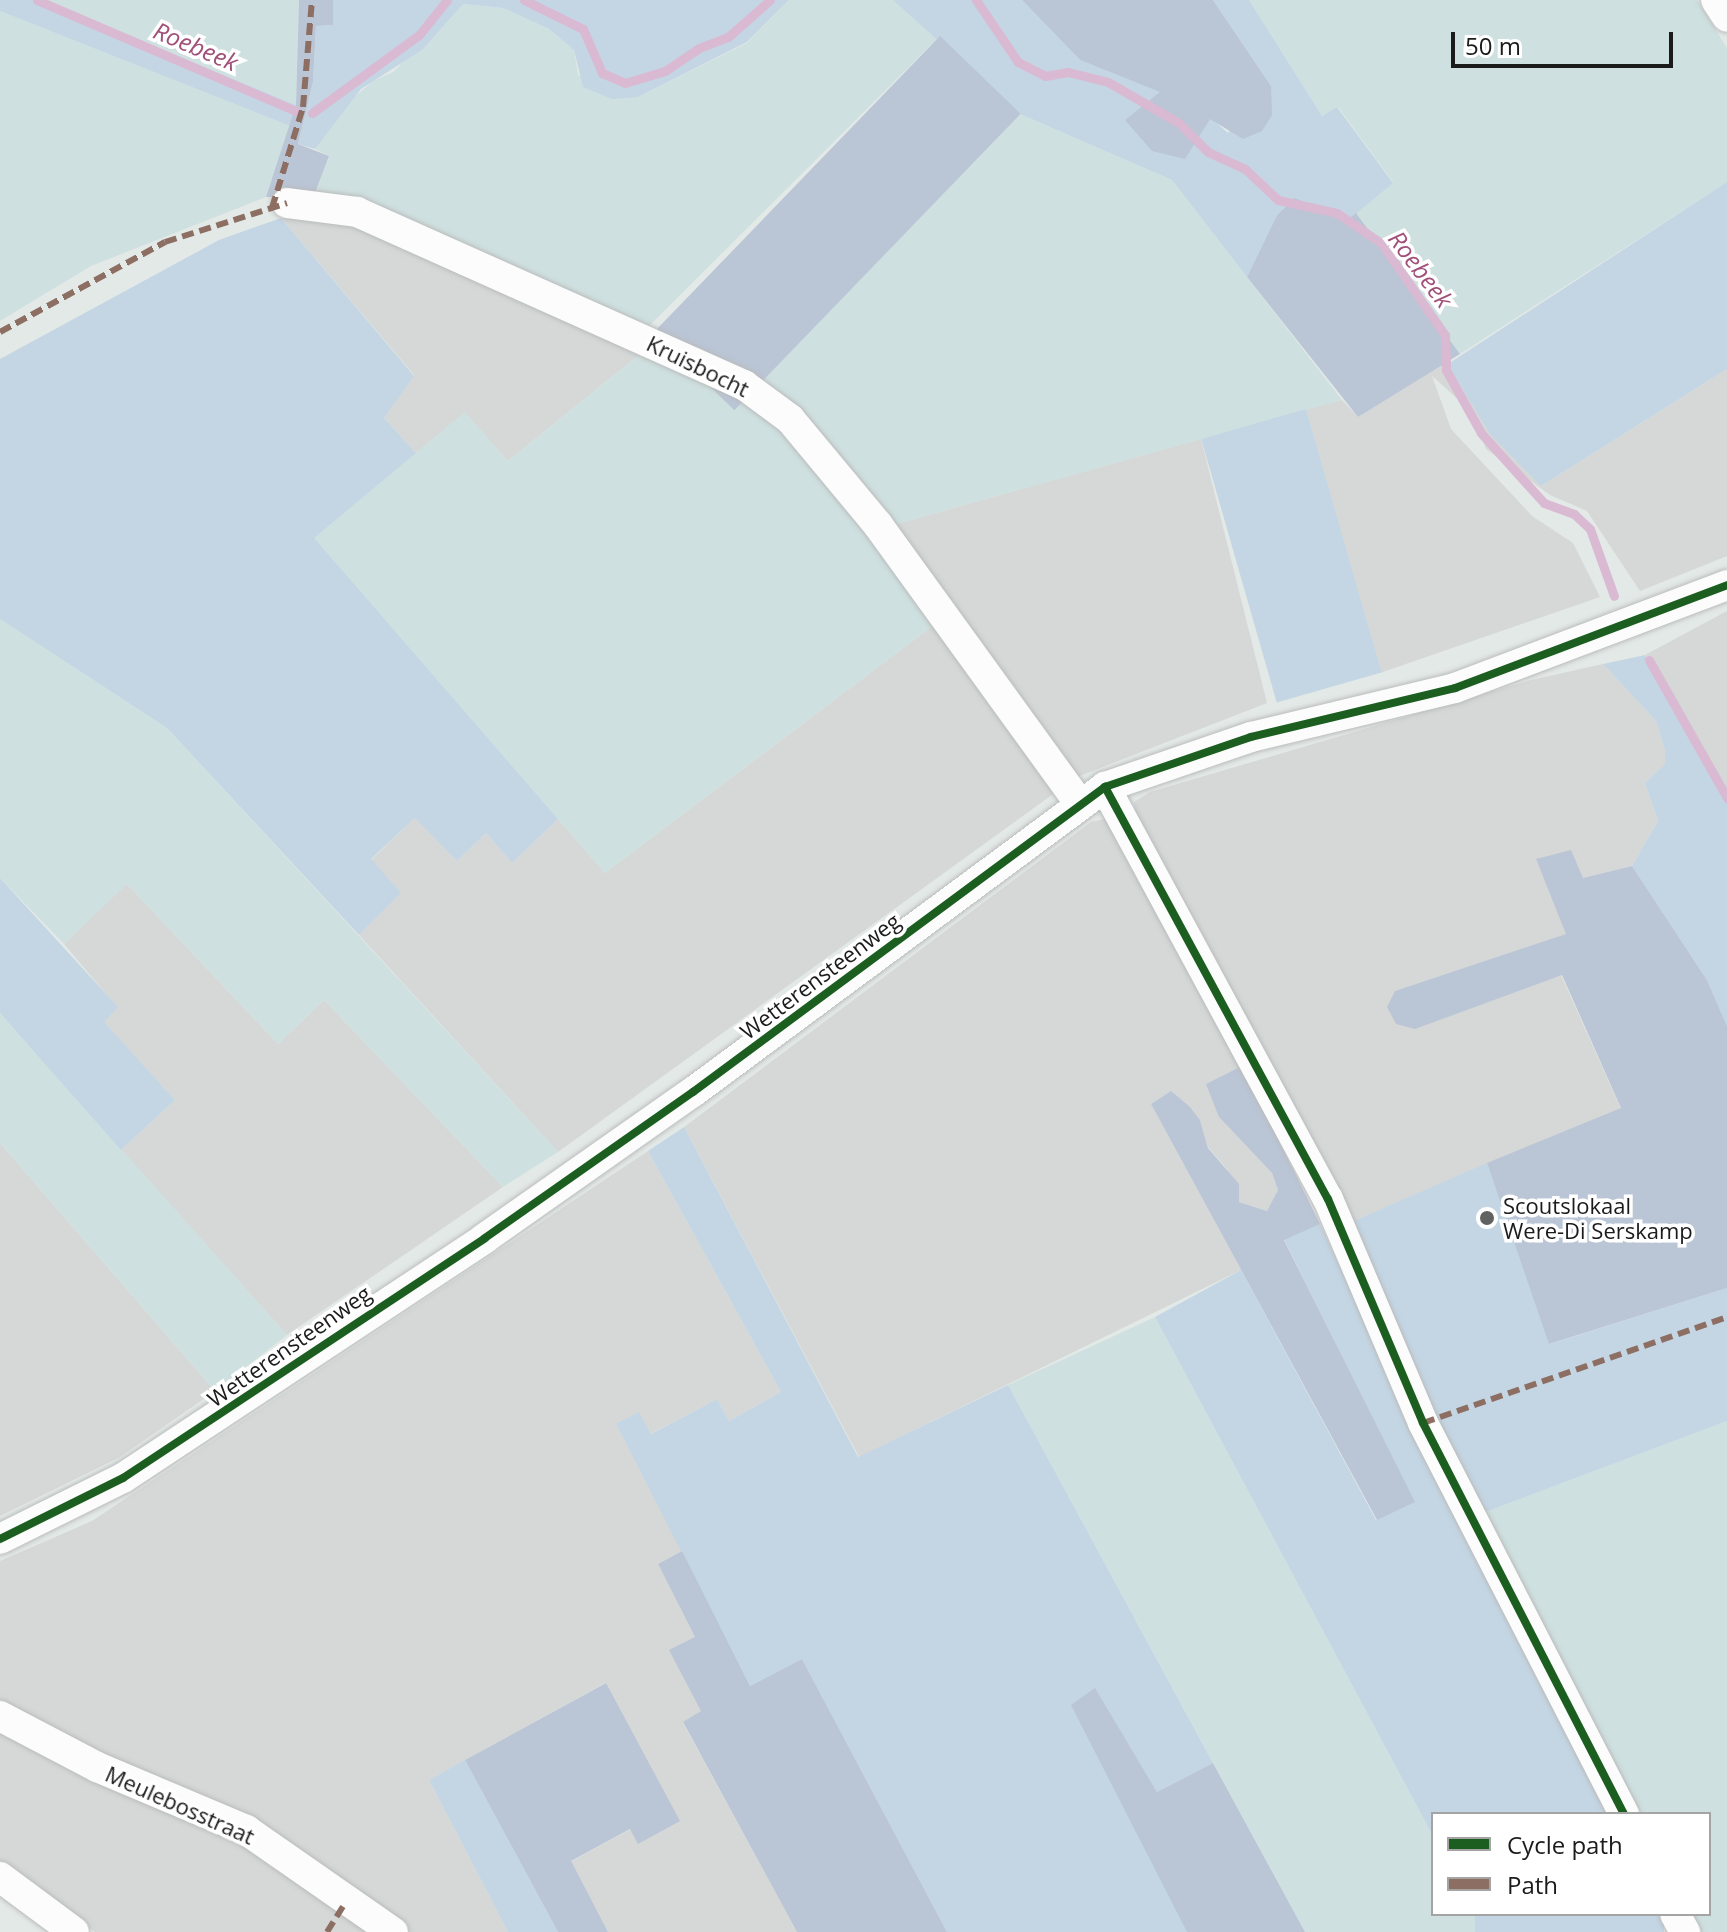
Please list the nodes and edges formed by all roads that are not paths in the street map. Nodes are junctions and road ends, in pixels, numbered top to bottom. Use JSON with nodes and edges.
{"nodes":[{"id":1,"x":1716,"y":0,"type":"edge"},
{"id":2,"x":1727,"y":17,"type":"edge"},
{"id":3,"x":287,"y":203,"type":"dead end"},
{"id":4,"x":1727,"y":585,"type":"edge"},
{"id":5,"x":1105,"y":787,"type":"junction"},
{"id":6,"x":1079,"y":803,"type":"junction"},
{"id":7,"x":0,"y":1539,"type":"edge"},
{"id":8,"x":0,"y":1716,"type":"edge"},
{"id":9,"x":1623,"y":1812,"type":"edge"},
{"id":10,"x":0,"y":1877,"type":"edge"},
{"id":11,"x":74,"y":1932,"type":"edge"},
{"id":12,"x":393,"y":1932,"type":"edge"}],
"edges":[{"from":1,"to":2,"type":"street"},
{"from":3,"to":6,"type":"street","name":"Kruisbocht"},
{"from":4,"to":5,"type":"street","name":"Wetterensteenweg"},
{"from":5,"to":6,"type":"street","name":"Wetterensteenweg"},
{"from":5,"to":9,"type":"street"},
{"from":6,"to":7,"type":"street","name":"Wetterensteenweg"},
{"from":8,"to":12,"type":"street","name":"Meulebosstraat"},
{"from":10,"to":11,"type":"street"}]}
